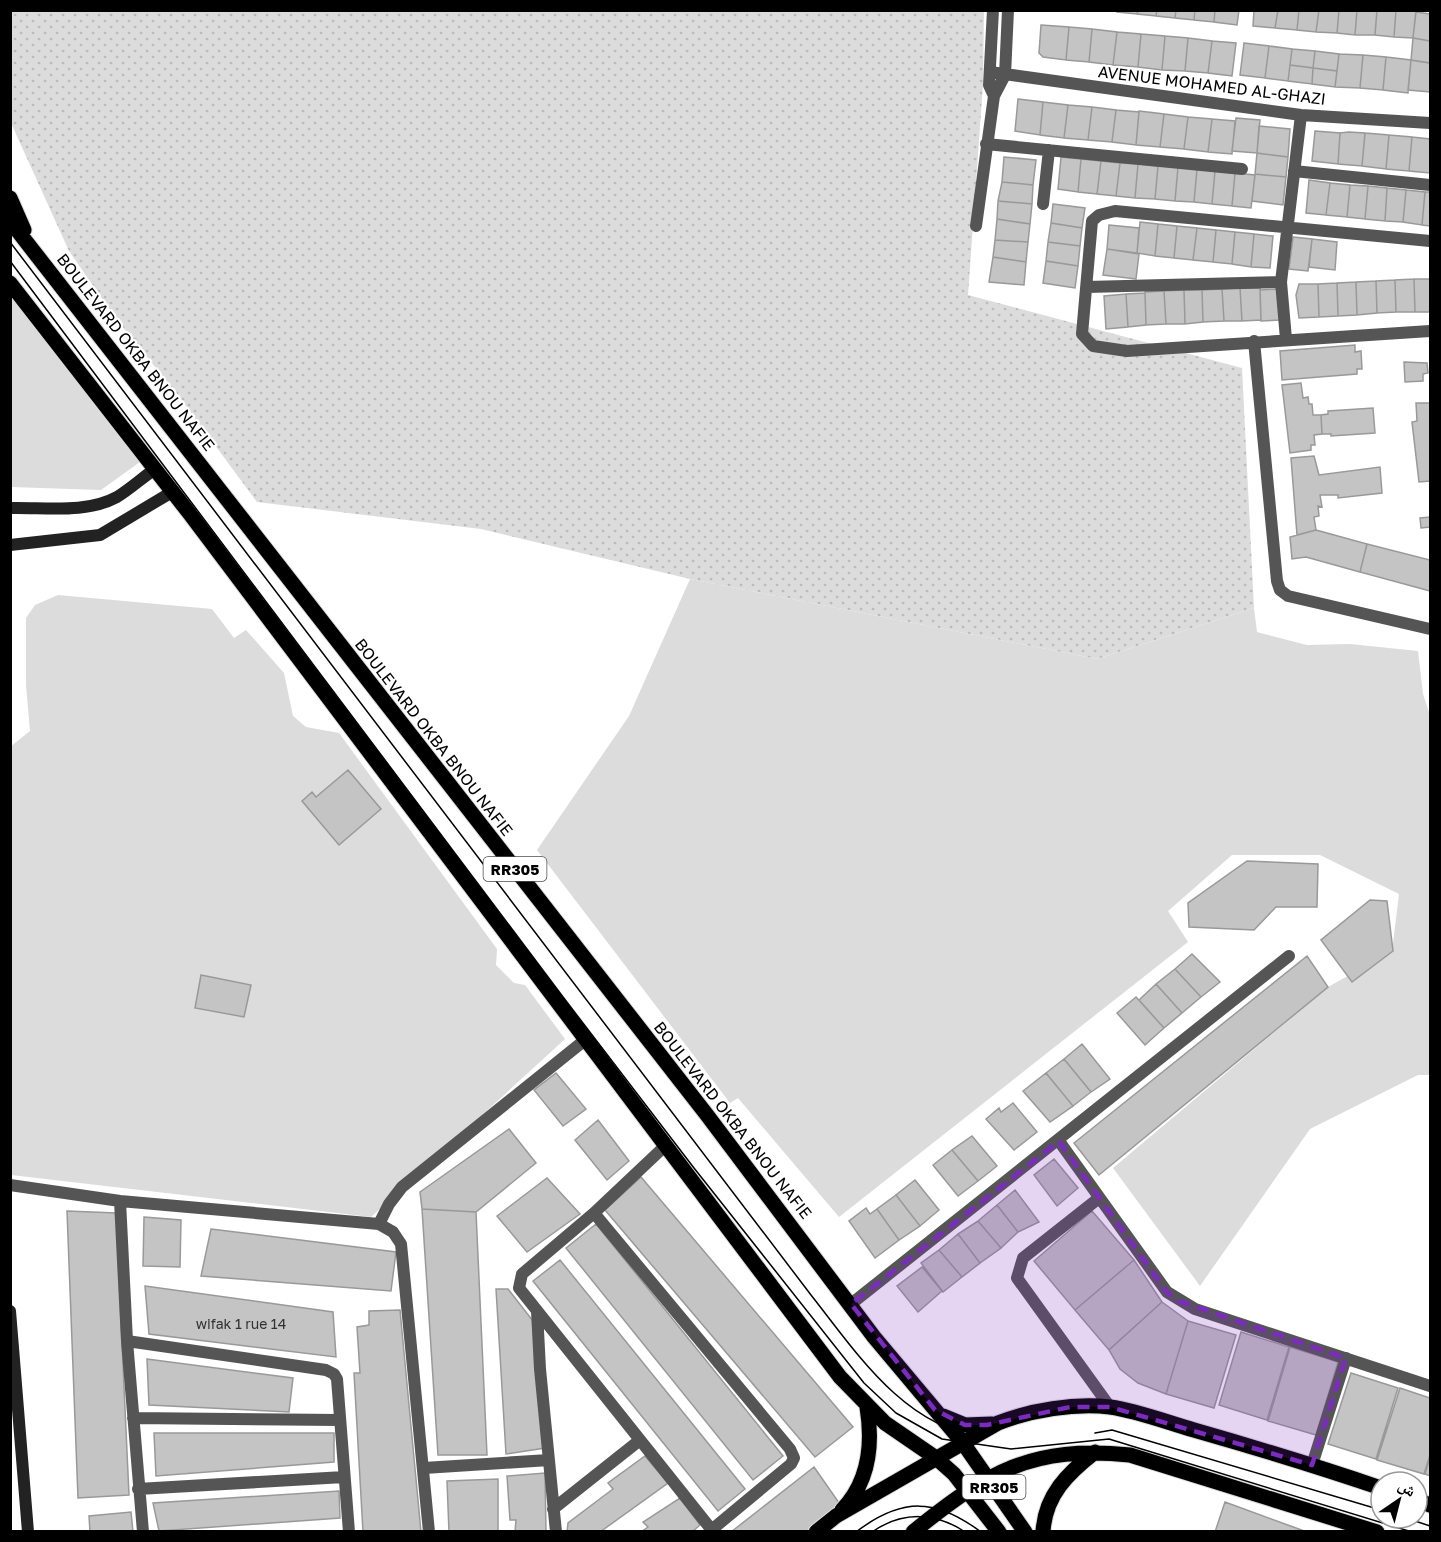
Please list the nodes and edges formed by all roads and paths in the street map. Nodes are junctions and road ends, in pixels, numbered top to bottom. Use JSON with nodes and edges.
{"nodes":[{"id":1,"x":993,"y":10,"type":"edge"},
{"id":2,"x":1008,"y":10,"type":"edge"},
{"id":3,"x":990,"y":72,"type":"junction"},
{"id":4,"x":1005,"y":75,"type":"junction"},
{"id":5,"x":994,"y":96,"type":"junction"},
{"id":6,"x":1300,"y":115,"type":"junction"},
{"id":7,"x":1431,"y":123,"type":"edge"},
{"id":8,"x":986,"y":144,"type":"junction"},
{"id":9,"x":1049,"y":150,"type":"junction"},
{"id":10,"x":1242,"y":169,"type":"dead end"},
{"id":11,"x":1294,"y":171,"type":"junction"},
{"id":12,"x":1431,"y":185,"type":"edge"},
{"id":13,"x":10,"y":198,"type":"edge"},
{"id":14,"x":1043,"y":204,"type":"dead end"},
{"id":15,"x":10,"y":221,"type":"edge"},
{"id":16,"x":976,"y":226,"type":"dead end"},
{"id":17,"x":1287,"y":226,"type":"junction"},
{"id":18,"x":1431,"y":241,"type":"edge"},
{"id":19,"x":34,"y":252,"type":"junction"},
{"id":20,"x":1281,"y":282,"type":"junction"},
{"id":21,"x":10,"y":283,"type":"edge"},
{"id":22,"x":1087,"y":287,"type":"junction"},
{"id":23,"x":1431,"y":331,"type":"edge"},
{"id":24,"x":1286,"y":339,"type":"junction"},
{"id":25,"x":1254,"y":341,"type":"junction"},
{"id":26,"x":155,"y":469,"type":"junction"},
{"id":27,"x":172,"y":492,"type":"junction"},
{"id":28,"x":10,"y":508,"type":"edge"},
{"id":29,"x":10,"y":545,"type":"edge"},
{"id":30,"x":1431,"y":629,"type":"edge"},
{"id":31,"x":1289,"y":956,"type":"dead end"},
{"id":32,"x":585,"y":1040,"type":"junction"},
{"id":33,"x":1059,"y":1141,"type":"junction"},
{"id":34,"x":665,"y":1146,"type":"junction"},
{"id":35,"x":10,"y":1185,"type":"edge"},
{"id":36,"x":1099,"y":1198,"type":"junction"},
{"id":37,"x":120,"y":1201,"type":"junction"},
{"id":38,"x":594,"y":1213,"type":"junction"},
{"id":39,"x":379,"y":1224,"type":"junction"},
{"id":40,"x":851,"y":1304,"type":"junction"},
{"id":41,"x":10,"y":1311,"type":"edge"},
{"id":42,"x":537,"y":1311,"type":"junction"},
{"id":43,"x":127,"y":1341,"type":"junction"},
{"id":44,"x":1346,"y":1358,"type":"junction"},
{"id":45,"x":1431,"y":1386,"type":"edge"},
{"id":46,"x":867,"y":1407,"type":"junction"},
{"id":47,"x":1110,"y":1407,"type":"junction"},
{"id":48,"x":935,"y":1410,"type":"junction"},
{"id":49,"x":14,"y":1413,"type":"edge"},
{"id":50,"x":133,"y":1418,"type":"junction"},
{"id":51,"x":340,"y":1420,"type":"junction"},
{"id":52,"x":998,"y":1423,"type":"junction"},
{"id":53,"x":640,"y":1440,"type":"junction"},
{"id":54,"x":963,"y":1443,"type":"junction"},
{"id":55,"x":1096,"y":1452,"type":"junction"},
{"id":56,"x":936,"y":1458,"type":"junction"},
{"id":57,"x":549,"y":1460,"type":"junction"},
{"id":58,"x":1312,"y":1465,"type":"junction"},
{"id":59,"x":424,"y":1468,"type":"junction"},
{"id":60,"x":344,"y":1477,"type":"junction"},
{"id":61,"x":987,"y":1477,"type":"junction"},
{"id":62,"x":1369,"y":1484,"type":"edge"},
{"id":63,"x":138,"y":1489,"type":"junction"},
{"id":64,"x":969,"y":1491,"type":"junction"},
{"id":65,"x":554,"y":1509,"type":"junction"},
{"id":66,"x":836,"y":1516,"type":"junction"},
{"id":67,"x":710,"y":1530,"type":"edge"},
{"id":68,"x":28,"y":1532,"type":"edge"},
{"id":69,"x":143,"y":1532,"type":"edge"},
{"id":70,"x":349,"y":1532,"type":"edge"},
{"id":71,"x":429,"y":1532,"type":"edge"},
{"id":72,"x":556,"y":1532,"type":"edge"},
{"id":73,"x":816,"y":1532,"type":"edge"},
{"id":74,"x":913,"y":1532,"type":"edge"},
{"id":75,"x":999,"y":1532,"type":"edge"},
{"id":76,"x":1025,"y":1532,"type":"edge"},
{"id":77,"x":1044,"y":1532,"type":"edge"},
{"id":78,"x":1377,"y":1532,"type":"edge"}],
"edges":[{"from":1,"to":3,"type":"street"},
{"from":2,"to":4,"type":"street"},
{"from":3,"to":4,"type":"street","name":"AVENUE MOHAMED AL-GHAZI"},
{"from":3,"to":5,"type":"street"},
{"from":4,"to":5,"type":"street"},
{"from":4,"to":6,"type":"street","name":"AVENUE MOHAMED AL-GHAZI"},
{"from":5,"to":8,"type":"street"},
{"from":6,"to":7,"type":"street","name":"AVENUE MOHAMED AL-GHAZI"},
{"from":6,"to":11,"type":"street"},
{"from":8,"to":9,"type":"street"},
{"from":8,"to":16,"type":"street"},
{"from":9,"to":10,"type":"street"},
{"from":9,"to":14,"type":"street"},
{"from":11,"to":12,"type":"street"},
{"from":11,"to":17,"type":"street"},
{"from":13,"to":19,"type":"main road"},
{"from":15,"to":19,"type":"main road","name":"BOULEVARD OKBA BNOU NAFIE","number":"RR305"},
{"from":17,"to":18,"type":"street"},
{"from":17,"to":20,"type":"street"},
{"from":17,"to":22,"type":"street"},
{"from":19,"to":40,"type":"main road","name":"BOULEVARD OKBA BNOU NAFIE","number":"RR305"},
{"from":20,"to":22,"type":"street"},
{"from":20,"to":24,"type":"street"},
{"from":21,"to":26,"type":"main road","number":"RR305"},
{"from":22,"to":25,"type":"street"},
{"from":23,"to":24,"type":"street"},
{"from":24,"to":25,"type":"street"},
{"from":25,"to":30,"type":"street"},
{"from":26,"to":27,"type":"main road","number":"RR305"},
{"from":26,"to":28,"type":"street"},
{"from":27,"to":29,"type":"street"},
{"from":27,"to":32,"type":"main road","number":"RR305"},
{"from":31,"to":33,"type":"street"},
{"from":32,"to":34,"type":"main road","number":"RR305"},
{"from":32,"to":39,"type":"street"},
{"from":33,"to":36,"type":"street"},
{"from":33,"to":40,"type":"street"},
{"from":34,"to":38,"type":"street"},
{"from":34,"to":46,"type":"main road","number":"RR305"},
{"from":35,"to":37,"type":"street"},
{"from":36,"to":44,"type":"street"},
{"from":36,"to":47,"type":"street"},
{"from":37,"to":39,"type":"street"},
{"from":37,"to":43,"type":"street"},
{"from":38,"to":42,"type":"street"},
{"from":38,"to":67,"type":"street"},
{"from":39,"to":59,"type":"street"},
{"from":40,"to":48,"type":"main road","name":"BOULEVARD OKBA BNOU NAFIE","number":"RR305"},
{"from":41,"to":49,"type":"street"},
{"from":42,"to":53,"type":"street"},
{"from":42,"to":57,"type":"street"},
{"from":43,"to":50,"type":"street"},
{"from":43,"to":51,"type":"street"},
{"from":44,"to":45,"type":"street"},
{"from":44,"to":58,"type":"street"},
{"from":46,"to":56,"type":"main road","number":"RR305"},
{"from":46,"to":66,"type":"main road"},
{"from":47,"to":52,"type":"main road"},
{"from":47,"to":58,"type":"main road"},
{"from":48,"to":52,"type":"main road"},
{"from":48,"to":54,"type":"main road","name":"BOULEVARD OKBA BNOU NAFIE","number":"RR305"},
{"from":49,"to":68,"type":"street"},
{"from":50,"to":51,"type":"street"},
{"from":50,"to":63,"type":"street"},
{"from":51,"to":60,"type":"street"},
{"from":52,"to":54,"type":"main road"},
{"from":53,"to":65,"type":"street"},
{"from":53,"to":67,"type":"street"},
{"from":54,"to":56,"type":"main road"},
{"from":54,"to":61,"type":"main road","name":"BOULEVARD OKBA BNOU NAFIE","number":"RR305"},
{"from":55,"to":61,"type":"main road"},
{"from":55,"to":77,"type":"main road"},
{"from":55,"to":78,"type":"main road"},
{"from":56,"to":64,"type":"main road","number":"RR305"},
{"from":56,"to":66,"type":"main road"},
{"from":57,"to":59,"type":"street"},
{"from":57,"to":65,"type":"street"},
{"from":58,"to":62,"type":"main road"},
{"from":59,"to":71,"type":"street"},
{"from":60,"to":63,"type":"street"},
{"from":60,"to":70,"type":"street"},
{"from":61,"to":64,"type":"main road"},
{"from":61,"to":76,"type":"main road","name":"BOULEVARD OKBA BNOU NAFIE","number":"RR305"},
{"from":63,"to":69,"type":"street"},
{"from":64,"to":74,"type":"main road"},
{"from":64,"to":75,"type":"main road","number":"RR305"},
{"from":65,"to":72,"type":"street"},
{"from":66,"to":73,"type":"main road"}]}
